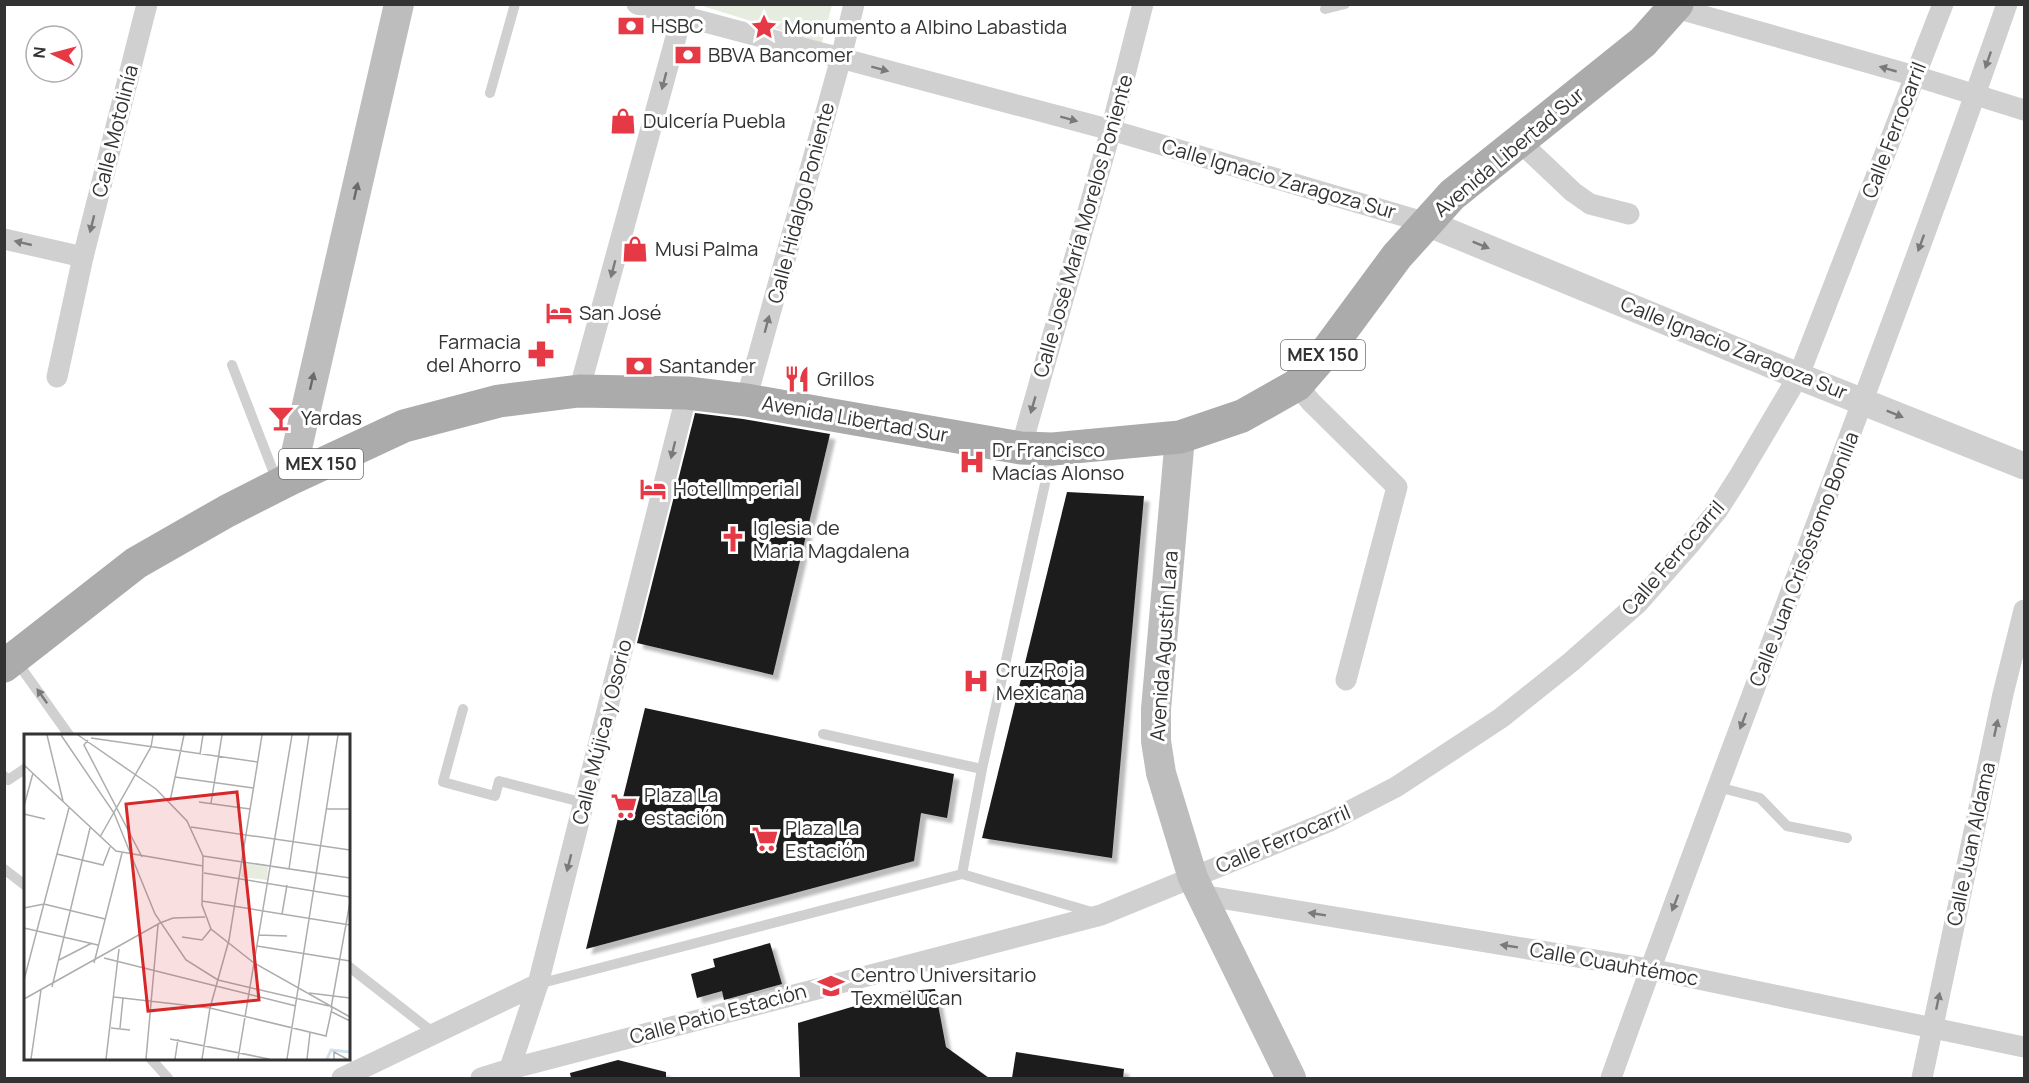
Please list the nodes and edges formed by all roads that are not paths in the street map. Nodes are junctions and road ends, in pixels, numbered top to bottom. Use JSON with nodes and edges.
{"nodes":[{"id":1,"x":147,"y":4,"type":"edge"},
{"id":2,"x":399,"y":4,"type":"edge"},
{"id":3,"x":515,"y":4,"type":"edge"},
{"id":4,"x":637,"y":4,"type":"edge"},
{"id":5,"x":854,"y":4,"type":"edge"},
{"id":6,"x":1143,"y":4,"type":"edge"},
{"id":7,"x":1345,"y":4,"type":"edge"},
{"id":8,"x":1943,"y":4,"type":"edge"},
{"id":9,"x":2007,"y":4,"type":"edge"},
{"id":10,"x":1673,"y":6,"type":"edge"},
{"id":11,"x":1325,"y":9,"type":"dead end"},
{"id":12,"x":683,"y":10,"type":"edge"},
{"id":13,"x":841,"y":58,"type":"junction"},
{"id":14,"x":1916,"y":76,"type":"junction"},
{"id":15,"x":490,"y":93,"type":"dead end"},
{"id":16,"x":1976,"y":95,"type":"junction"},
{"id":17,"x":2025,"y":110,"type":"edge"},
{"id":18,"x":1111,"y":130,"type":"junction"},
{"id":19,"x":1520,"y":141,"type":"junction"},
{"id":20,"x":1629,"y":214,"type":"dead end"},
{"id":21,"x":1427,"y":223,"type":"junction"},
{"id":22,"x":4,"y":239,"type":"edge"},
{"id":23,"x":83,"y":257,"type":"junction"},
{"id":24,"x":232,"y":366,"type":"dead end"},
{"id":25,"x":1799,"y":375,"type":"junction"},
{"id":26,"x":57,"y":376,"type":"dead end"},
{"id":27,"x":1297,"y":385,"type":"junction"},
{"id":28,"x":579,"y":391,"type":"junction"},
{"id":29,"x":687,"y":393,"type":"junction"},
{"id":30,"x":746,"y":400,"type":"junction"},
{"id":31,"x":1863,"y":401,"type":"junction"},
{"id":32,"x":1180,"y":437,"type":"junction"},
{"id":33,"x":1021,"y":448,"type":"junction"},
{"id":34,"x":1053,"y":449,"type":"junction"},
{"id":35,"x":2025,"y":466,"type":"edge"},
{"id":36,"x":284,"y":481,"type":"junction"},
{"id":37,"x":2025,"y":610,"type":"edge"},
{"id":38,"x":8,"y":659,"type":"edge"},
{"id":39,"x":1346,"y":680,"type":"dead end"},
{"id":40,"x":463,"y":710,"type":"dead end"},
{"id":41,"x":68,"y":734,"type":"edge"},
{"id":42,"x":823,"y":734,"type":"dead end"},
{"id":43,"x":24,"y":769,"type":"edge"},
{"id":44,"x":982,"y":769,"type":"junction"},
{"id":45,"x":4,"y":776,"type":"edge"},
{"id":46,"x":1718,"y":787,"type":"junction"},
{"id":47,"x":585,"y":803,"type":"junction"},
{"id":48,"x":1847,"y":838,"type":"dead end"},
{"id":49,"x":4,"y":869,"type":"edge"},
{"id":50,"x":962,"y":874,"type":"junction"},
{"id":51,"x":24,"y":884,"type":"edge"},
{"id":52,"x":1197,"y":886,"type":"junction"},
{"id":53,"x":1101,"y":915,"type":"junction"},
{"id":54,"x":350,"y":968,"type":"edge"},
{"id":55,"x":1650,"y":969,"type":"junction"},
{"id":56,"x":538,"y":984,"type":"junction"},
{"id":57,"x":1932,"y":1028,"type":"junction"},
{"id":58,"x":435,"y":1034,"type":"junction"},
{"id":59,"x":2025,"y":1047,"type":"edge"},
{"id":60,"x":151,"y":1059,"type":"edge"},
{"id":61,"x":508,"y":1074,"type":"edge"},
{"id":62,"x":168,"y":1078,"type":"edge"},
{"id":63,"x":342,"y":1078,"type":"edge"},
{"id":64,"x":481,"y":1078,"type":"edge"},
{"id":65,"x":1291,"y":1078,"type":"edge"},
{"id":66,"x":1611,"y":1078,"type":"edge"},
{"id":67,"x":1922,"y":1078,"type":"edge"}],
"edges":[{"from":1,"to":23,"type":"street","name":"Calle Motolinía","one_way":true},
{"from":36,"to":2,"type":"main road","one_way":true},
{"from":3,"to":15,"type":"lane"},
{"from":4,"to":12,"type":"street","name":"Calle Ignacio Zaragoza Sur"},
{"from":5,"to":13,"type":"street","name":"Calle Hidalgo Poniente"},
{"from":6,"to":18,"type":"street","name":"Calle José María Morelos Poniente"},
{"from":7,"to":11,"type":"lane"},
{"from":8,"to":14,"type":"street","name":"Calle Ferrocarril"},
{"from":9,"to":16,"type":"street","name":"Calle Juan Crisóstomo Bonilla","one_way":true},
{"from":14,"to":10,"type":"street","one_way":true},
{"from":10,"to":19,"type":"main road","name":"Avenida Libertad Sur","number":"MEX 150"},
{"from":12,"to":13,"type":"street","name":"Calle Ignacio Zaragoza Sur"},
{"from":12,"to":28,"type":"street","one_way":true},
{"from":13,"to":18,"type":"street","name":"Calle Ignacio Zaragoza Sur","one_way":true},
{"from":30,"to":13,"type":"street","name":"Calle Hidalgo Poniente","one_way":true},
{"from":14,"to":16,"type":"street"},
{"from":14,"to":25,"type":"street","name":"Calle Ferrocarril"},
{"from":16,"to":17,"type":"street"},
{"from":16,"to":31,"type":"street","name":"Calle Juan Crisóstomo Bonilla","one_way":true},
{"from":18,"to":21,"type":"street","name":"Calle Ignacio Zaragoza Sur"},
{"from":18,"to":33,"type":"street","name":"Calle José María Morelos Poniente","one_way":true},
{"from":19,"to":20,"type":"street"},
{"from":19,"to":21,"type":"main road","name":"Avenida Libertad Sur","number":"MEX 150"},
{"from":21,"to":25,"type":"street","name":"Calle Ignacio Zaragoza Sur","one_way":true},
{"from":21,"to":27,"type":"main road","name":"Avenida Libertad Sur","number":"MEX 150"},
{"from":23,"to":22,"type":"street","one_way":true},
{"from":23,"to":26,"type":"street","name":"Calle Motolinía"},
{"from":24,"to":36,"type":"lane"},
{"from":25,"to":31,"type":"street","name":"Calle Ignacio Zaragoza Sur"},
{"from":25,"to":52,"type":"street","name":"Calle Ferrocarril"},
{"from":27,"to":32,"type":"main road","name":"Avenida Libertad Sur","number":"MEX 150"},
{"from":27,"to":39,"type":"street"},
{"from":28,"to":29,"type":"main road","number":"MEX 150"},
{"from":28,"to":36,"type":"main road","number":"MEX 150"},
{"from":29,"to":30,"type":"main road","name":"Avenida Libertad Sur","number":"MEX 150"},
{"from":29,"to":47,"type":"street","name":"Calle Mújica y Osorio","one_way":true},
{"from":30,"to":33,"type":"main road","name":"Avenida Libertad Sur","number":"MEX 150"},
{"from":31,"to":35,"type":"street","name":"Calle Ignacio Zaragoza Sur","one_way":true},
{"from":31,"to":46,"type":"street","name":"Calle Juan Crisóstomo Bonilla","one_way":true},
{"from":32,"to":34,"type":"main road","name":"Avenida Libertad Sur","number":"MEX 150"},
{"from":32,"to":52,"type":"main road","name":"Avenida Agustín Lara"},
{"from":33,"to":34,"type":"main road","name":"Avenida Libertad Sur","number":"MEX 150"},
{"from":34,"to":44,"type":"lane"},
{"from":36,"to":38,"type":"main road","number":"MEX 150"},
{"from":57,"to":37,"type":"street","name":"Calle Juan Aldama","one_way":true},
{"from":41,"to":38,"type":"lane","one_way":true},
{"from":40,"to":47,"type":"lane"},
{"from":42,"to":44,"type":"lane"},
{"from":43,"to":45,"type":"lane"},
{"from":44,"to":50,"type":"lane"},
{"from":46,"to":48,"type":"lane"},
{"from":46,"to":55,"type":"street","name":"Calle Juan Crisóstomo Bonilla","one_way":true},
{"from":47,"to":56,"type":"street","name":"Calle Mújica y Osorio","one_way":true},
{"from":49,"to":51,"type":"lane"},
{"from":50,"to":53,"type":"lane"},
{"from":50,"to":56,"type":"lane"},
{"from":52,"to":53,"type":"street","name":"Calle Patio Estación"},
{"from":55,"to":52,"type":"street","name":"Calle Cuauhtémoc","one_way":true},
{"from":52,"to":65,"type":"main road","name":"Avenida Agustín Lara"},
{"from":53,"to":61,"type":"street","name":"Calle Patio Estación"},
{"from":54,"to":58,"type":"lane"},
{"from":55,"to":57,"type":"street","name":"Calle Cuauhtémoc"},
{"from":55,"to":66,"type":"street","name":"Calle Juan Crisóstomo Bonilla"},
{"from":56,"to":58,"type":"street"},
{"from":56,"to":61,"type":"street","name":"Calle Mújica y Osorio"},
{"from":57,"to":59,"type":"street","name":"Calle Cuauhtémoc"},
{"from":57,"to":67,"type":"street","name":"Calle Juan Aldama"},
{"from":58,"to":63,"type":"street"},
{"from":60,"to":62,"type":"lane"},
{"from":61,"to":64,"type":"street"}]}
